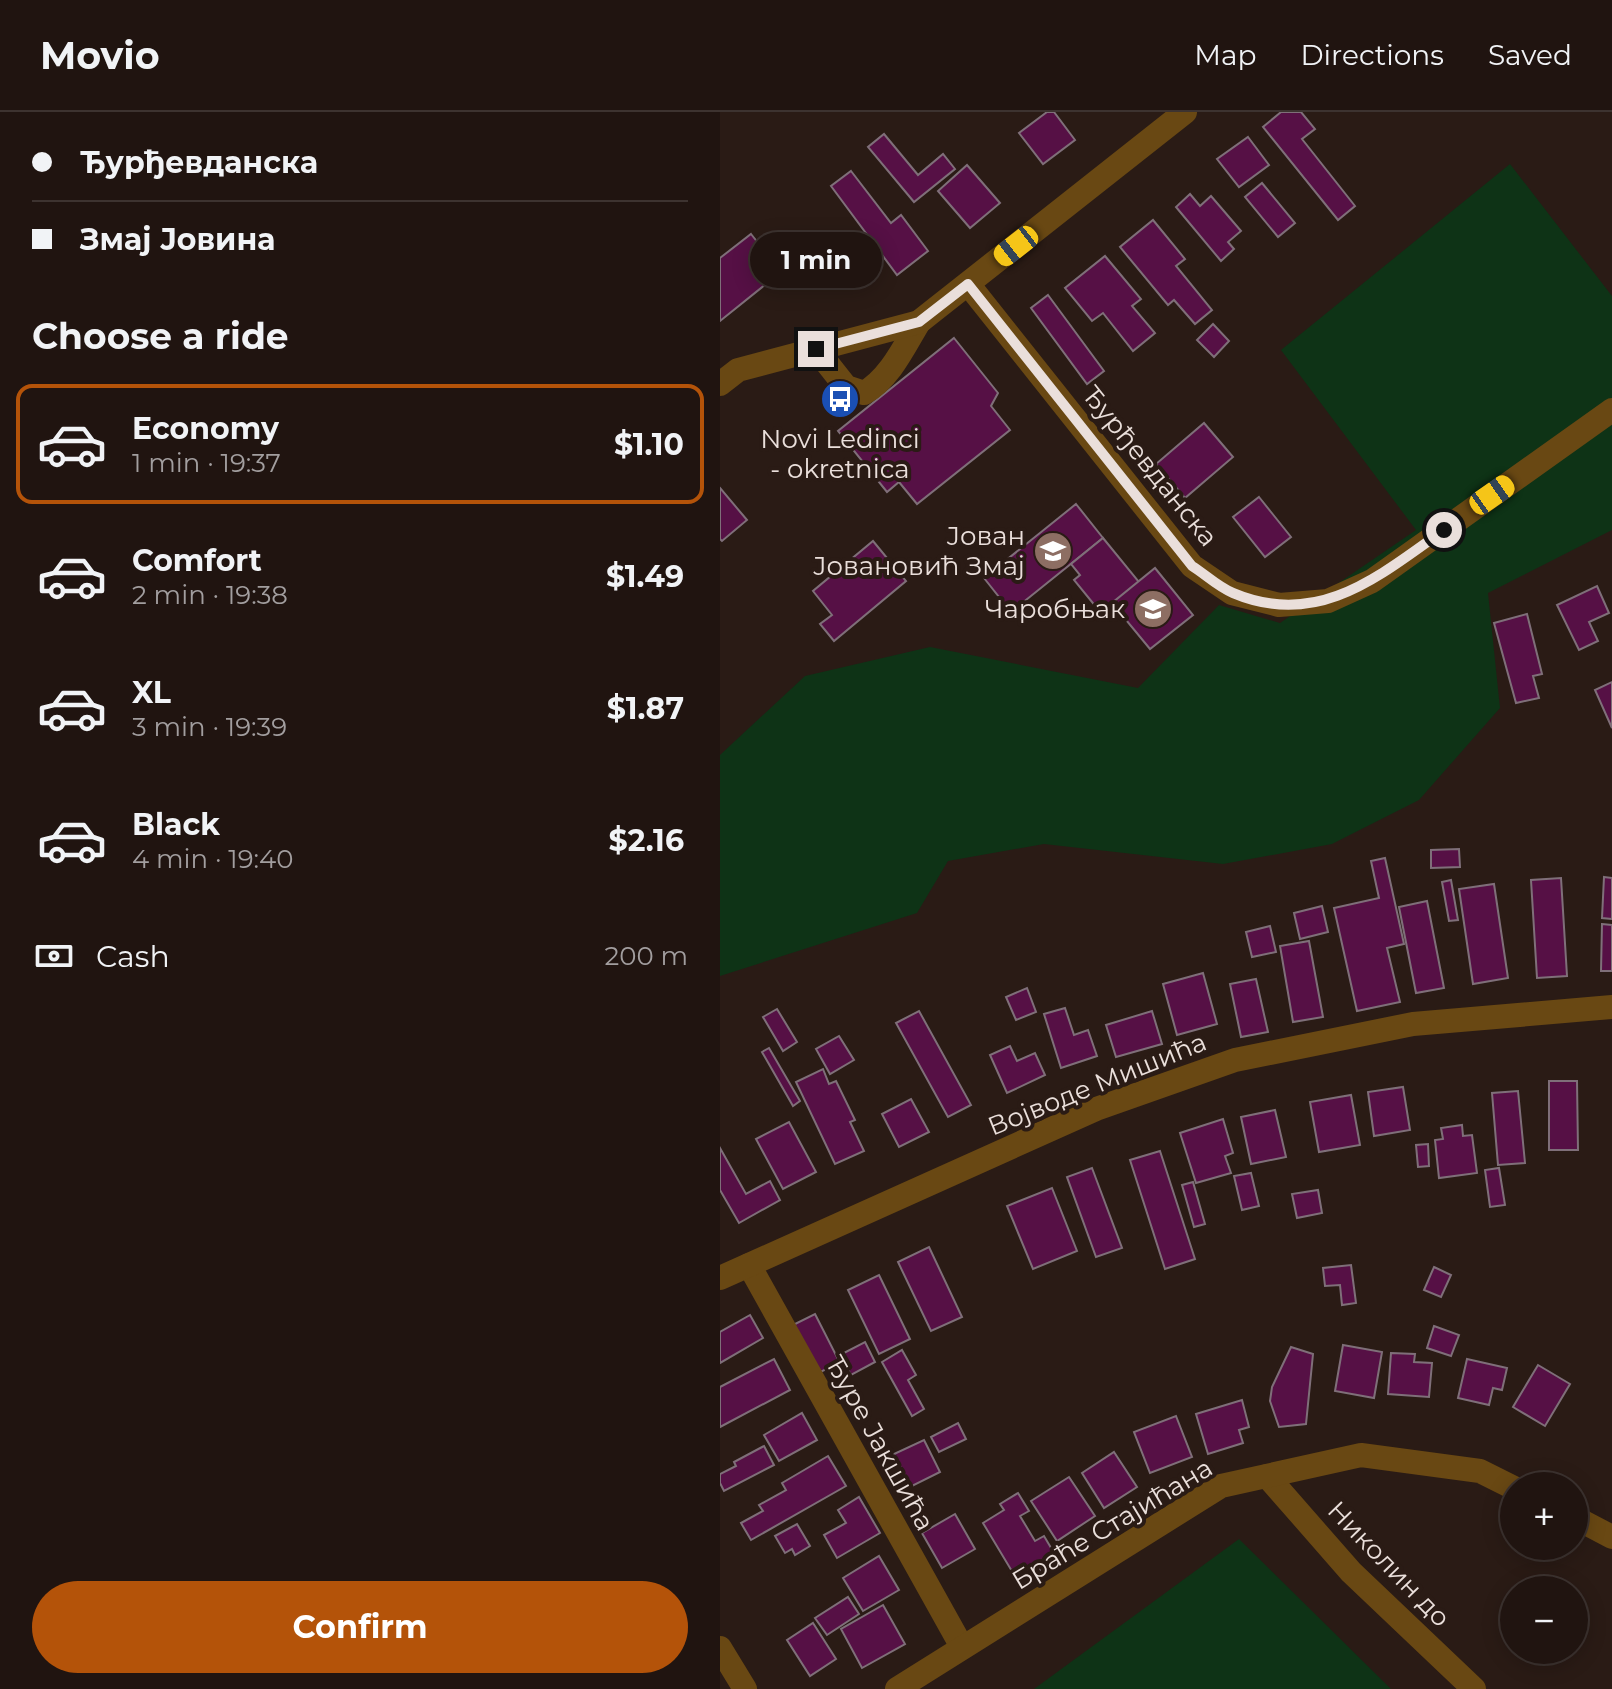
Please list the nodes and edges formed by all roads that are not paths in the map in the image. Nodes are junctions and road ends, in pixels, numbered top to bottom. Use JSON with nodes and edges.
{"nodes":[{"id":1,"x":1185,"y":112,"type":"edge"},
{"id":2,"x":968,"y":284,"type":"junction"},
{"id":3,"x":919,"y":322,"type":"junction"},
{"id":4,"x":816,"y":349,"type":"junction"},
{"id":5,"x":720,"y":384,"type":"edge"},
{"id":6,"x":1612,"y":410,"type":"edge"},
{"id":7,"x":1612,"y":1007,"type":"edge"},
{"id":8,"x":749,"y":1265,"type":"junction"},
{"id":9,"x":720,"y":1278,"type":"edge"},
{"id":10,"x":1267,"y":1476,"type":"junction"},
{"id":11,"x":1500,"y":1481,"type":"edge"},
{"id":12,"x":1588,"y":1524,"type":"edge"},
{"id":13,"x":1612,"y":1537,"type":"edge"},
{"id":14,"x":962,"y":1647,"type":"junction"},
{"id":15,"x":720,"y":1648,"type":"edge"},
{"id":16,"x":745,"y":1689,"type":"edge"},
{"id":17,"x":897,"y":1689,"type":"edge"},
{"id":18,"x":1474,"y":1689,"type":"edge"}],
"edges":[{"from":1,"to":2,"type":"street"},
{"from":2,"to":3,"type":"street"},
{"from":2,"to":6,"type":"street","name":"Ђурђевданска"},
{"from":3,"to":4,"type":"street"},
{"from":3,"to":4,"type":"street"},
{"from":4,"to":5,"type":"street"},
{"from":7,"to":8,"type":"street","name":"Војводе Мишића"},
{"from":8,"to":9,"type":"street","name":"Војводе Мишића"},
{"from":8,"to":14,"type":"street","name":"Ђуре Јакшића"},
{"from":10,"to":11,"type":"street","name":"Браће Стајићана"},
{"from":10,"to":14,"type":"street","name":"Браће Стајићана"},
{"from":10,"to":18,"type":"street","name":"Николин до"},
{"from":12,"to":13,"type":"street"},
{"from":14,"to":17,"type":"street","name":"Браће Стајићана"},
{"from":15,"to":16,"type":"street"}]}
